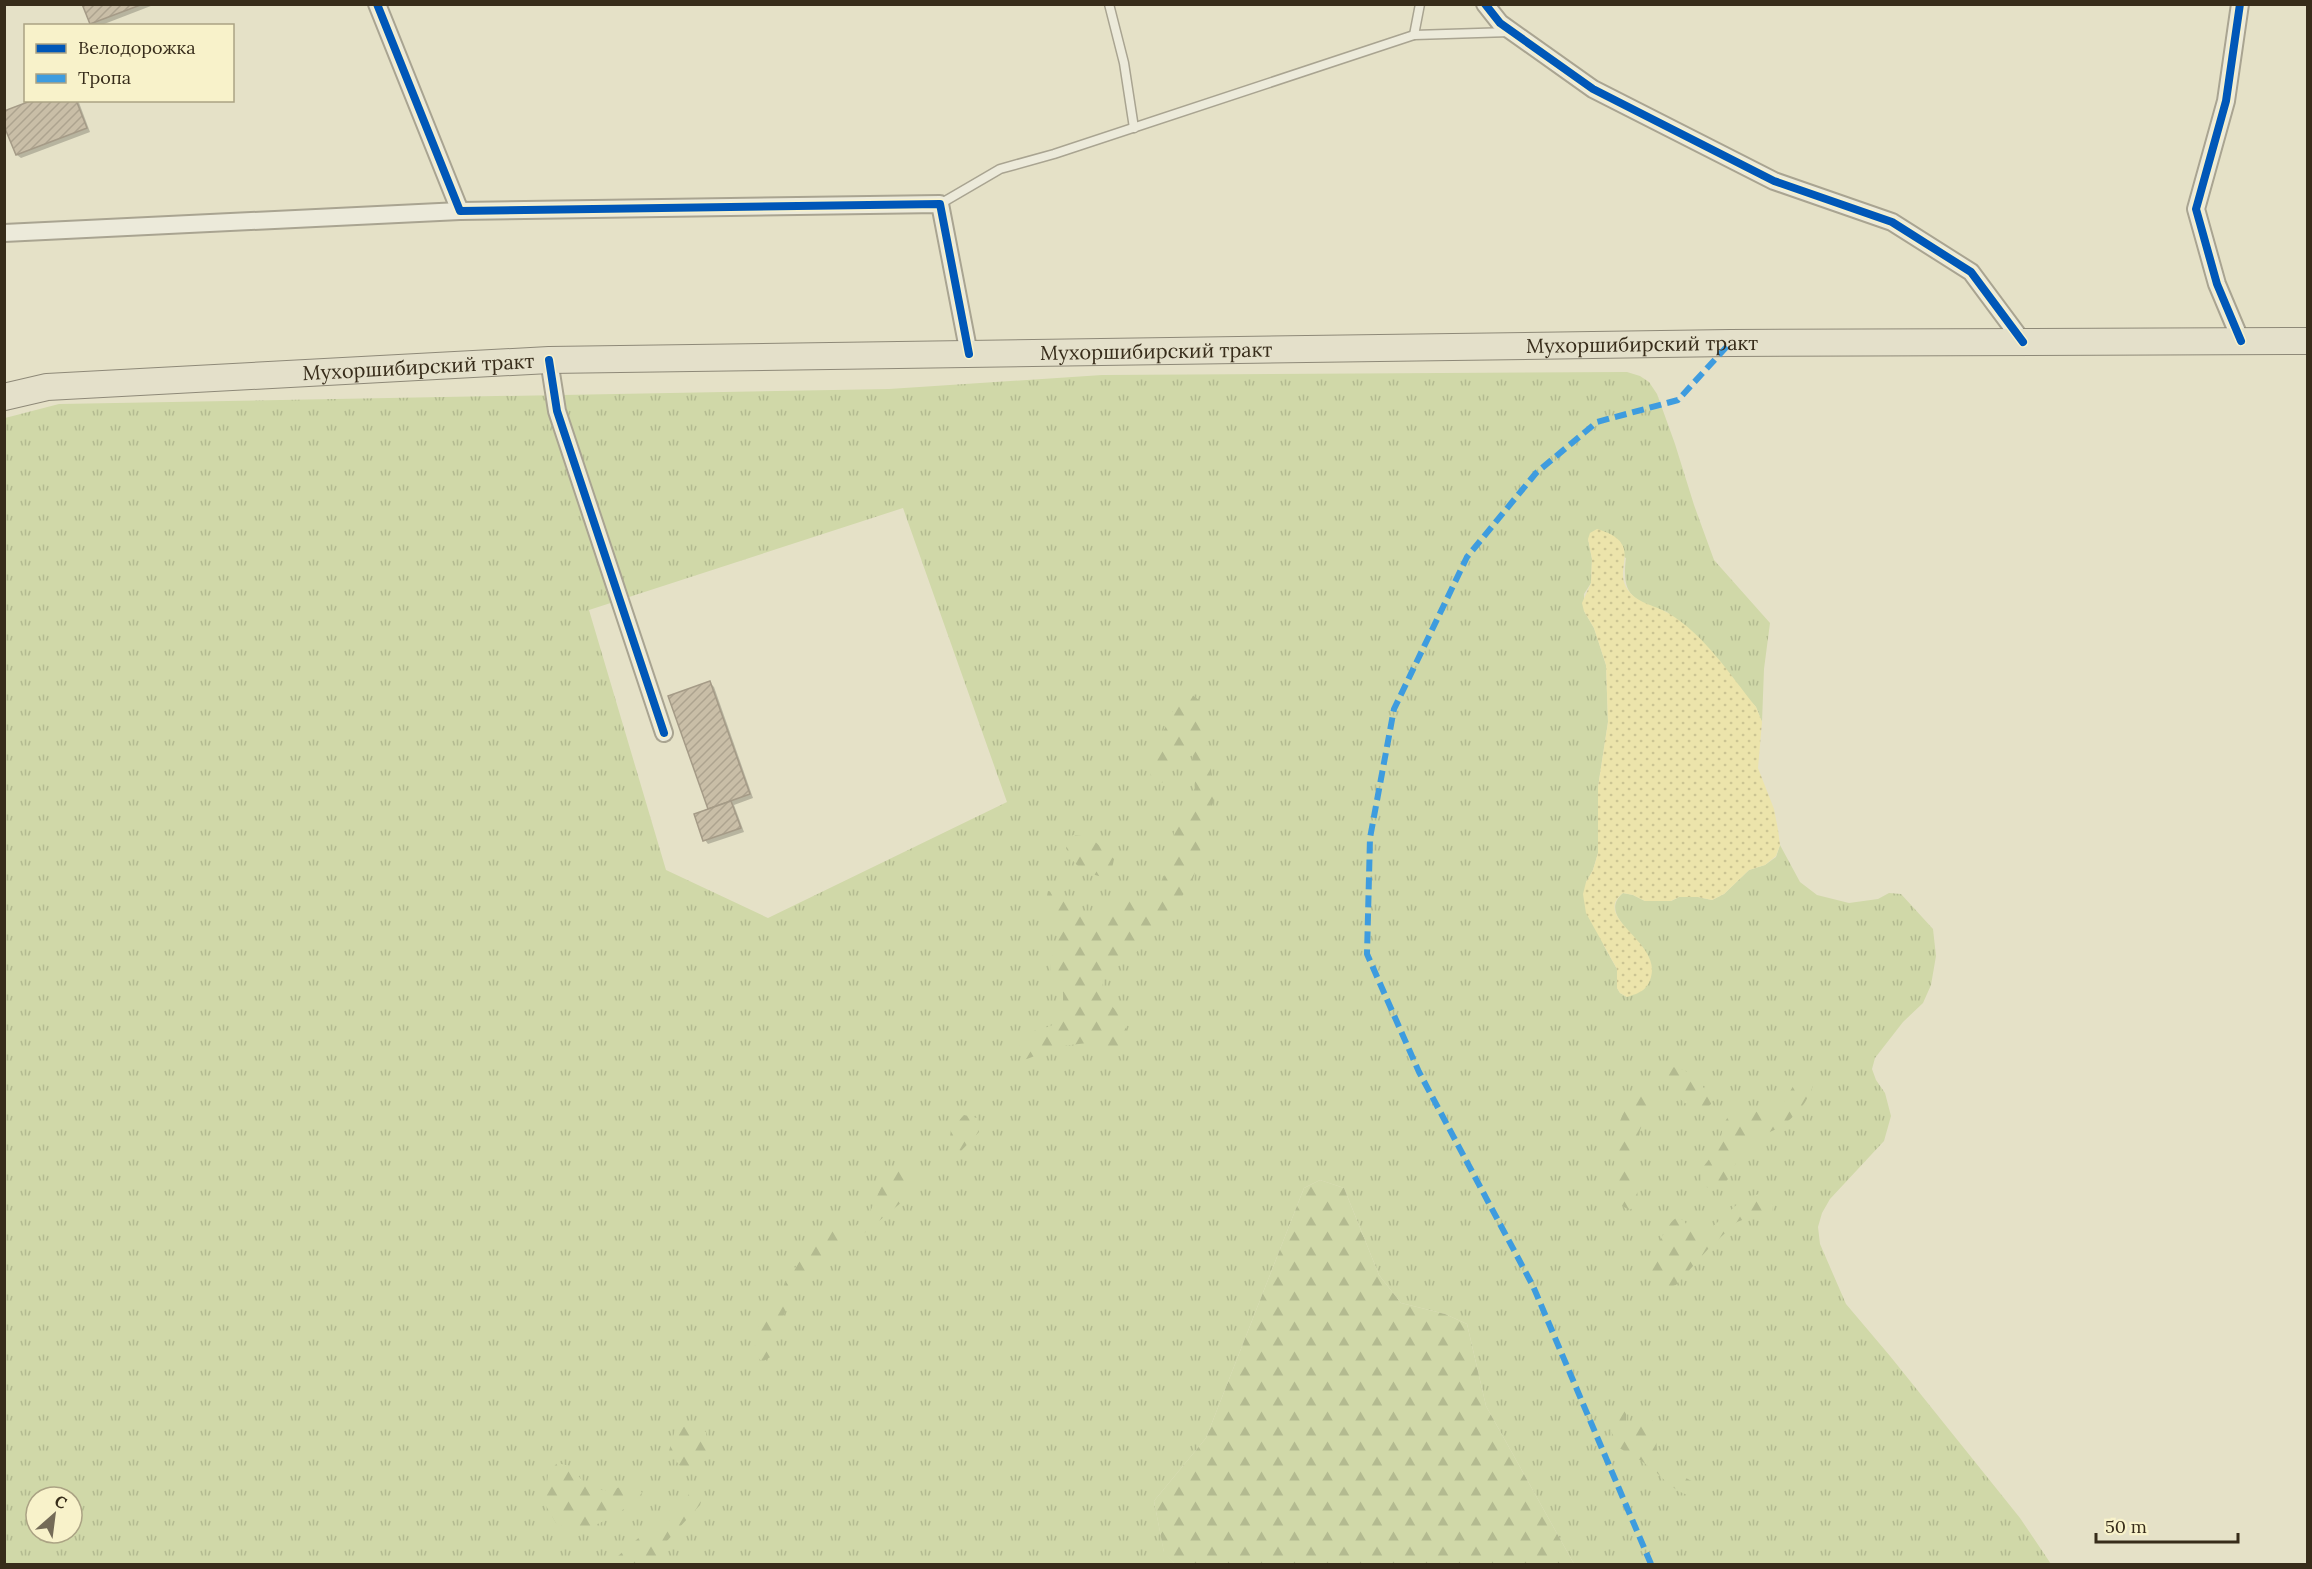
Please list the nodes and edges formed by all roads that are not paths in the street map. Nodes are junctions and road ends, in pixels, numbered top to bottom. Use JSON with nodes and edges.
{"nodes":[{"id":1,"x":377,"y":4,"type":"edge"},
{"id":2,"x":1109,"y":4,"type":"edge"},
{"id":3,"x":1420,"y":4,"type":"edge"},
{"id":4,"x":1485,"y":4,"type":"edge"},
{"id":5,"x":2240,"y":4,"type":"edge"},
{"id":6,"x":1514,"y":32,"type":"junction"},
{"id":7,"x":1414,"y":35,"type":"junction"},
{"id":8,"x":1134,"y":128,"type":"junction"},
{"id":9,"x":940,"y":204,"type":"junction"},
{"id":10,"x":460,"y":212,"type":"junction"},
{"id":11,"x":4,"y":233,"type":"edge"},
{"id":12,"x":2241,"y":341,"type":"junction"},
{"id":13,"x":2307,"y":341,"type":"edge"},
{"id":14,"x":2023,"y":342,"type":"junction"},
{"id":15,"x":969,"y":354,"type":"junction"},
{"id":16,"x":549,"y":360,"type":"junction"},
{"id":17,"x":4,"y":397,"type":"edge"},
{"id":18,"x":664,"y":733,"type":"dead end"}],
"edges":[{"from":1,"to":10,"type":"street"},
{"from":2,"to":8,"type":"lane"},
{"from":3,"to":7,"type":"lane"},
{"from":4,"to":6,"type":"street"},
{"from":5,"to":12,"type":"street"},
{"from":6,"to":7,"type":"lane"},
{"from":6,"to":14,"type":"street"},
{"from":7,"to":8,"type":"lane"},
{"from":8,"to":9,"type":"lane"},
{"from":9,"to":10,"type":"street"},
{"from":9,"to":15,"type":"street"},
{"from":10,"to":11,"type":"street"},
{"from":12,"to":13,"type":"main road","name":"Мухоршибирский тракт"},
{"from":12,"to":14,"type":"main road","name":"Мухоршибирский тракт"},
{"from":14,"to":15,"type":"main road","name":"Мухоршибирский тракт"},
{"from":15,"to":16,"type":"main road","name":"Мухоршибирский тракт"},
{"from":16,"to":17,"type":"main road","name":"Мухоршибирский тракт"},
{"from":16,"to":18,"type":"street"}]}
